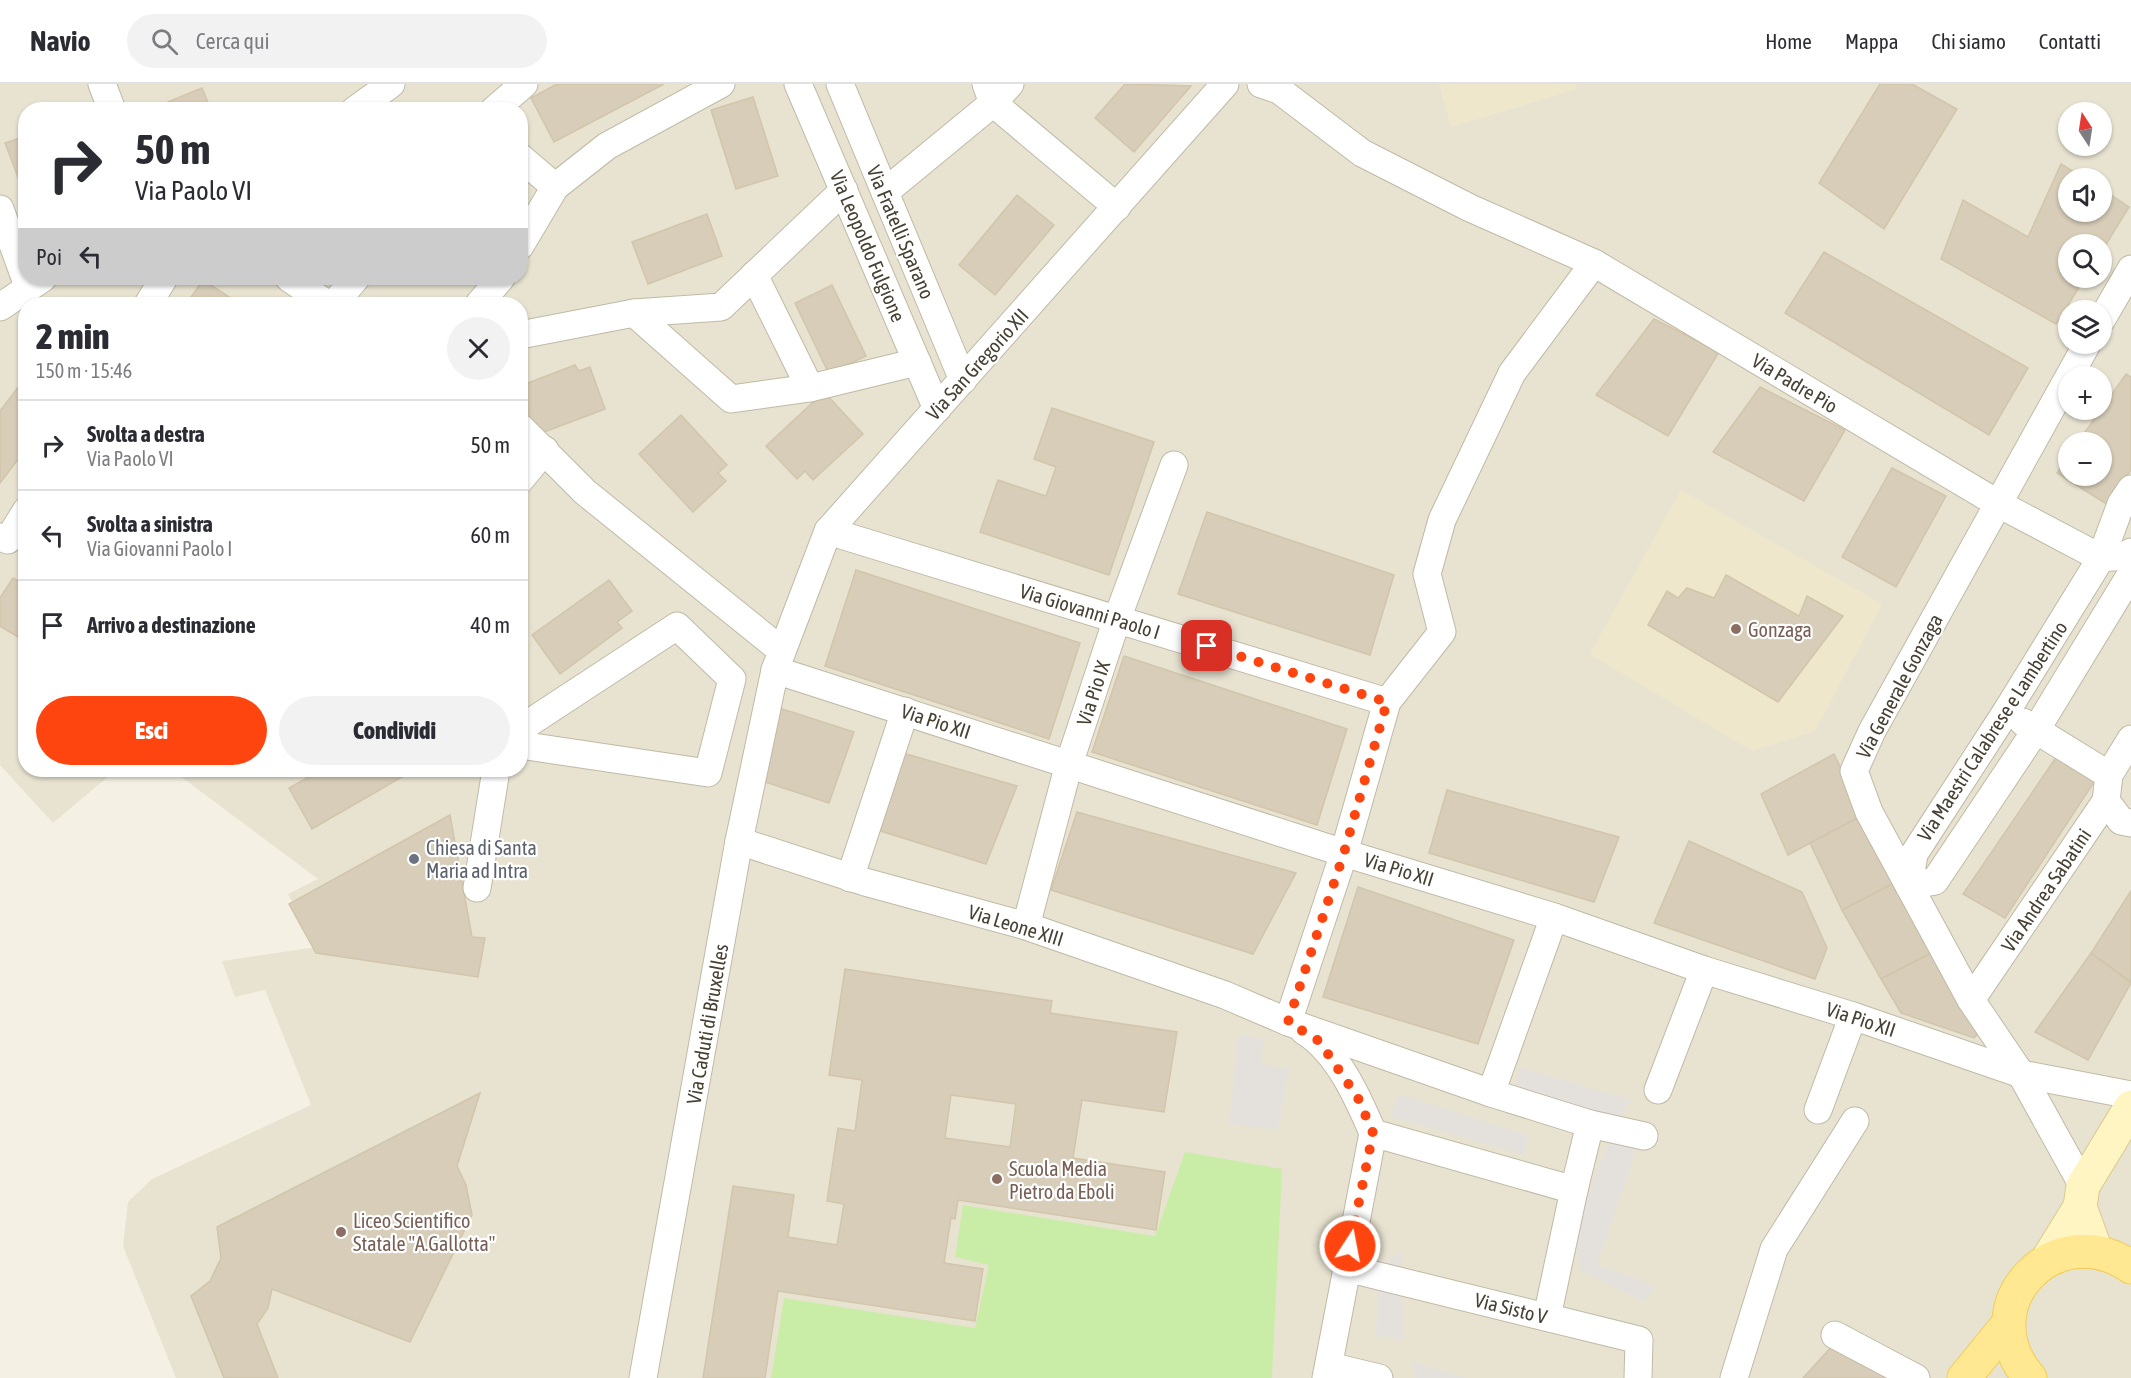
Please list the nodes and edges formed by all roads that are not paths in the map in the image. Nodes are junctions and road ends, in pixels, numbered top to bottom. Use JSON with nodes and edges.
{"nodes":[{"id":1,"x":102,"y":84,"type":"edge"},
{"id":2,"x":391,"y":84,"type":"edge"},
{"id":3,"x":721,"y":84,"type":"edge"},
{"id":4,"x":798,"y":84,"type":"edge"},
{"id":5,"x":840,"y":84,"type":"edge"},
{"id":6,"x":1225,"y":84,"type":"edge"},
{"id":7,"x":1261,"y":84,"type":"edge"},
{"id":8,"x":521,"y":85,"type":"edge"},
{"id":9,"x":996,"y":90,"type":"edge"},
{"id":10,"x":108,"y":102,"type":"edge"},
{"id":11,"x":366,"y":102,"type":"edge"},
{"id":12,"x":503,"y":102,"type":"edge"},
{"id":13,"x":528,"y":164,"type":"edge"},
{"id":14,"x":555,"y":187,"type":"junction"},
{"id":15,"x":844,"y":190,"type":"junction"},
{"id":16,"x":885,"y":192,"type":"junction"},
{"id":17,"x":1117,"y":207,"type":"junction"},
{"id":18,"x":0,"y":208,"type":"edge"},
{"id":19,"x":528,"y":233,"type":"edge"},
{"id":20,"x":18,"y":246,"type":"edge"},
{"id":21,"x":1594,"y":263,"type":"junction"},
{"id":22,"x":2131,"y":269,"type":"edge"},
{"id":23,"x":754,"y":275,"type":"junction"},
{"id":24,"x":31,"y":285,"type":"edge"},
{"id":25,"x":299,"y":285,"type":"edge"},
{"id":26,"x":350,"y":285,"type":"edge"},
{"id":27,"x":495,"y":285,"type":"edge"},
{"id":28,"x":317,"y":297,"type":"edge"},
{"id":29,"x":340,"y":297,"type":"edge"},
{"id":30,"x":485,"y":297,"type":"edge"},
{"id":31,"x":2112,"y":302,"type":"edge"},
{"id":32,"x":0,"y":307,"type":"edge"},
{"id":33,"x":634,"y":313,"type":"junction"},
{"id":34,"x":528,"y":334,"type":"edge"},
{"id":35,"x":2081,"y":354,"type":"edge"},
{"id":36,"x":917,"y":362,"type":"junction"},
{"id":37,"x":963,"y":380,"type":"junction"},
{"id":38,"x":810,"y":388,"type":"junction"},
{"id":39,"x":937,"y":409,"type":"junction"},
{"id":40,"x":528,"y":434,"type":"edge"},
{"id":41,"x":545,"y":450,"type":"junction"},
{"id":42,"x":1174,"y":465,"type":"dead end"},
{"id":43,"x":528,"y":470,"type":"edge"},
{"id":44,"x":2131,"y":489,"type":"edge"},
{"id":45,"x":1997,"y":503,"type":"junction"},
{"id":46,"x":18,"y":528,"type":"edge"},
{"id":47,"x":828,"y":531,"type":"junction"},
{"id":48,"x":11,"y":542,"type":"edge"},
{"id":49,"x":2131,"y":552,"type":"edge"},
{"id":50,"x":2102,"y":558,"type":"junction"},
{"id":51,"x":2131,"y":574,"type":"edge"},
{"id":52,"x":1117,"y":619,"type":"junction"},
{"id":53,"x":778,"y":660,"type":"junction"},
{"id":54,"x":1387,"y":702,"type":"junction"},
{"id":55,"x":904,"y":711,"type":"junction"},
{"id":56,"x":2006,"y":712,"type":"junction"},
{"id":57,"x":528,"y":724,"type":"edge"},
{"id":58,"x":2036,"y":730,"type":"junction"},
{"id":59,"x":2131,"y":739,"type":"edge"},
{"id":60,"x":528,"y":746,"type":"edge"},
{"id":61,"x":1069,"y":764,"type":"junction"},
{"id":62,"x":2109,"y":775,"type":"junction"},
{"id":63,"x":495,"y":777,"type":"edge"},
{"id":64,"x":2106,"y":801,"type":"junction"},
{"id":65,"x":2131,"y":823,"type":"edge"},
{"id":66,"x":739,"y":841,"type":"junction"},
{"id":67,"x":1344,"y":853,"type":"junction"},
{"id":68,"x":850,"y":878,"type":"junction"},
{"id":69,"x":1909,"y":886,"type":"junction"},
{"id":70,"x":477,"y":888,"type":"dead end"},
{"id":71,"x":1554,"y":917,"type":"junction"},
{"id":72,"x":1026,"y":926,"type":"junction"},
{"id":73,"x":1704,"y":970,"type":"junction"},
{"id":74,"x":1971,"y":1000,"type":"junction"},
{"id":75,"x":1853,"y":1016,"type":"junction"},
{"id":76,"x":1288,"y":1022,"type":"junction"},
{"id":77,"x":2021,"y":1074,"type":"junction"},
{"id":78,"x":1658,"y":1090,"type":"dead end"},
{"id":79,"x":1491,"y":1094,"type":"junction"},
{"id":80,"x":2131,"y":1095,"type":"edge"},
{"id":81,"x":2131,"y":1107,"type":"edge"},
{"id":82,"x":1818,"y":1110,"type":"dead end"},
{"id":83,"x":1855,"y":1121,"type":"dead end"},
{"id":84,"x":1590,"y":1124,"type":"junction"},
{"id":85,"x":1373,"y":1133,"type":"junction"},
{"id":86,"x":1644,"y":1136,"type":"dead end"},
{"id":87,"x":1574,"y":1190,"type":"junction"},
{"id":88,"x":2082,"y":1197,"type":"junction"},
{"id":89,"x":2096,"y":1251,"type":"junction"},
{"id":90,"x":2048,"y":1259,"type":"junction"},
{"id":91,"x":2131,"y":1267,"type":"edge"},
{"id":92,"x":1346,"y":1268,"type":"junction"},
{"id":93,"x":1547,"y":1317,"type":"junction"},
{"id":94,"x":2008,"y":1324,"type":"junction"},
{"id":95,"x":1835,"y":1335,"type":"dead end"},
{"id":96,"x":1328,"y":1372,"type":"edge"},
{"id":97,"x":643,"y":1378,"type":"edge"},
{"id":98,"x":1379,"y":1378,"type":"edge"},
{"id":99,"x":1638,"y":1378,"type":"edge"},
{"id":100,"x":1734,"y":1378,"type":"edge"},
{"id":101,"x":1916,"y":1378,"type":"edge"},
{"id":102,"x":1964,"y":1378,"type":"edge"},
{"id":103,"x":2030,"y":1378,"type":"edge"}],
"edges":[{"from":1,"to":10,"type":"street"},
{"from":2,"to":11,"type":"street"},
{"from":3,"to":14,"type":"street"},
{"from":4,"to":15,"type":"street","name":"Via Leopoldo Fulgione"},
{"from":5,"to":16,"type":"street","name":"Via Fratelli Sparano"},
{"from":6,"to":17,"type":"street","name":"Via San Gregorio XII"},
{"from":7,"to":21,"type":"street","name":"Via Padre Pio"},
{"from":8,"to":12,"type":"street"},
{"from":9,"to":16,"type":"street"},
{"from":9,"to":17,"type":"street"},
{"from":13,"to":14,"type":"street"},
{"from":14,"to":19,"type":"street"},
{"from":15,"to":23,"type":"street"},
{"from":15,"to":36,"type":"street","name":"Via Leopoldo Fulgione"},
{"from":16,"to":37,"type":"street","name":"Via Fratelli Sparano"},
{"from":17,"to":37,"type":"street","name":"Via San Gregorio XII"},
{"from":18,"to":20,"type":"street"},
{"from":21,"to":45,"type":"street","name":"Via Padre Pio"},
{"from":21,"to":54,"type":"street"},
{"from":22,"to":31,"type":"street"},
{"from":23,"to":33,"type":"street"},
{"from":23,"to":38,"type":"street"},
{"from":24,"to":32,"type":"street"},
{"from":25,"to":28,"type":"street"},
{"from":26,"to":29,"type":"street"},
{"from":27,"to":30,"type":"street"},
{"from":33,"to":34,"type":"street"},
{"from":33,"to":38,"type":"street"},
{"from":35,"to":45,"type":"street","name":"Via Generale Gonzaga"},
{"from":36,"to":38,"type":"street"},
{"from":36,"to":39,"type":"street","name":"Via Leopoldo Fulgione"},
{"from":37,"to":39,"type":"street","name":"Via San Gregorio XII"},
{"from":39,"to":47,"type":"street","name":"Via San Gregorio XII"},
{"from":40,"to":41,"type":"street"},
{"from":41,"to":43,"type":"street"},
{"from":41,"to":53,"type":"street"},
{"from":42,"to":52,"type":"street","name":"Via Pio IX"},
{"from":44,"to":50,"type":"street","name":"Via Maestri Calabrese e Lambertino"},
{"from":45,"to":50,"type":"street","name":"Via Padre Pio"},
{"from":45,"to":69,"type":"street","name":"Via Generale Gonzaga"},
{"from":46,"to":48,"type":"street"},
{"from":47,"to":52,"type":"street","name":"Via Giovanni Paolo I"},
{"from":47,"to":53,"type":"street","name":"Via San Gregorio XII"},
{"from":49,"to":50,"type":"street"},
{"from":50,"to":56,"type":"street","name":"Via Maestri Calabrese e Lambertino"},
{"from":51,"to":58,"type":"street","name":"Via Maestri Calabrese e Lambertino"},
{"from":52,"to":54,"type":"street","name":"Via Giovanni Paolo I"},
{"from":52,"to":61,"type":"street","name":"Via Pio IX"},
{"from":53,"to":55,"type":"street","name":"Via Pio XII"},
{"from":53,"to":66,"type":"street","name":"Via Caduti di Bruxelles"},
{"from":54,"to":67,"type":"street"},
{"from":55,"to":61,"type":"street","name":"Via Pio XII"},
{"from":55,"to":68,"type":"street"},
{"from":56,"to":58,"type":"street"},
{"from":56,"to":69,"type":"street","name":"Via Maestri Calabrese e Lambertino"},
{"from":57,"to":60,"type":"street"},
{"from":58,"to":62,"type":"street"},
{"from":58,"to":69,"type":"street","name":"Via Maestri Calabrese e Lambertino"},
{"from":59,"to":62,"type":"street"},
{"from":61,"to":67,"type":"street","name":"Via Pio XII"},
{"from":61,"to":72,"type":"street","name":"Via Pio IX"},
{"from":62,"to":64,"type":"street","name":"Via Andrea Sabatini"},
{"from":63,"to":70,"type":"street"},
{"from":64,"to":65,"type":"street"},
{"from":64,"to":74,"type":"street","name":"Via Andrea Sabatini"},
{"from":66,"to":68,"type":"street","name":"Via Leone XIII"},
{"from":66,"to":97,"type":"street","name":"Via Caduti di Bruxelles"},
{"from":67,"to":71,"type":"street","name":"Via Pio XII"},
{"from":67,"to":76,"type":"street"},
{"from":68,"to":72,"type":"street","name":"Via Leone XIII"},
{"from":69,"to":74,"type":"street","name":"Via Generale Gonzaga"},
{"from":71,"to":73,"type":"street","name":"Via Pio XII"},
{"from":71,"to":79,"type":"street"},
{"from":72,"to":76,"type":"street","name":"Via Leone XIII"},
{"from":73,"to":75,"type":"street","name":"Via Pio XII"},
{"from":73,"to":78,"type":"street"},
{"from":74,"to":77,"type":"street","name":"Via Generale Gonzaga"},
{"from":75,"to":77,"type":"street","name":"Via Pio XII"},
{"from":75,"to":82,"type":"street"},
{"from":76,"to":79,"type":"street"},
{"from":76,"to":85,"type":"street"},
{"from":77,"to":80,"type":"street","name":"Via Pio XII"},
{"from":77,"to":88,"type":"street","name":"Via Generale Gonzaga"},
{"from":79,"to":84,"type":"street"},
{"from":81,"to":88,"type":"street"},
{"from":83,"to":100,"type":"street"},
{"from":84,"to":86,"type":"street"},
{"from":84,"to":87,"type":"street"},
{"from":85,"to":87,"type":"street"},
{"from":85,"to":92,"type":"street"},
{"from":87,"to":93,"type":"street"},
{"from":88,"to":89,"type":"street"},
{"from":88,"to":90,"type":"street"},
{"from":89,"to":90,"type":"main road"},
{"from":89,"to":91,"type":"main road"},
{"from":90,"to":94,"type":"main road"},
{"from":92,"to":93,"type":"street","name":"Via Sisto V"},
{"from":92,"to":96,"type":"street"},
{"from":93,"to":99,"type":"street","name":"Via Sisto V"},
{"from":94,"to":102,"type":"main road"},
{"from":94,"to":103,"type":"main road"},
{"from":95,"to":101,"type":"street"},
{"from":96,"to":98,"type":"street"}]}
